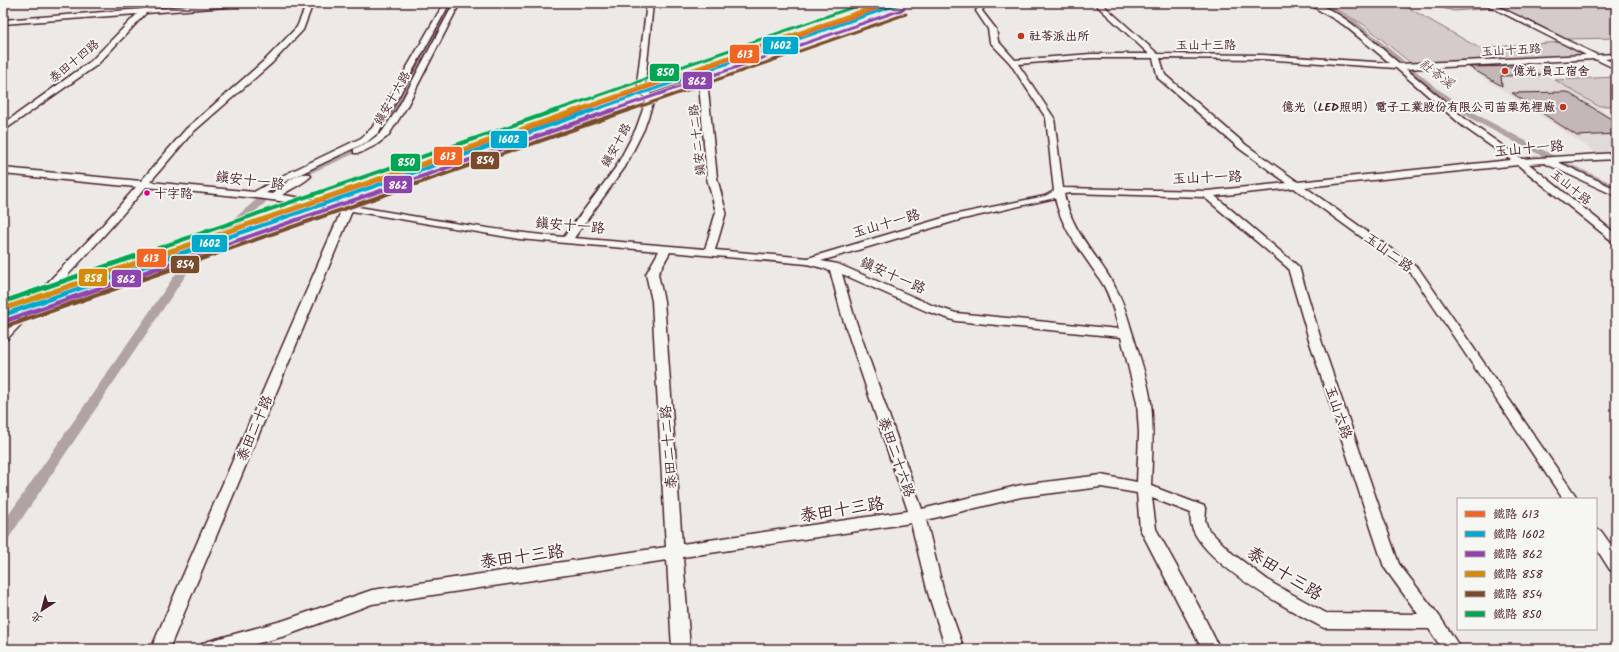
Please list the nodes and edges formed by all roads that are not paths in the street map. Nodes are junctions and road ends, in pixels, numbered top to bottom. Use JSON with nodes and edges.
{"nodes":[{"id":1,"x":151,"y":3,"type":"edge"},
{"id":2,"x":253,"y":3,"type":"edge"},
{"id":3,"x":310,"y":3,"type":"edge"},
{"id":4,"x":447,"y":3,"type":"edge"},
{"id":5,"x":457,"y":3,"type":"edge"},
{"id":6,"x":650,"y":3,"type":"edge"},
{"id":7,"x":983,"y":3,"type":"edge"},
{"id":8,"x":1096,"y":3,"type":"edge"},
{"id":9,"x":1310,"y":3,"type":"edge"},
{"id":10,"x":1321,"y":3,"type":"edge"},
{"id":11,"x":1486,"y":3,"type":"edge"},
{"id":12,"x":145,"y":11,"type":"junction"},
{"id":13,"x":3,"y":22,"type":"edge"},
{"id":14,"x":1156,"y":56,"type":"junction"},
{"id":15,"x":1616,"y":56,"type":"edge"},
{"id":16,"x":1597,"y":57,"type":"junction"},
{"id":17,"x":1013,"y":62,"type":"junction"},
{"id":18,"x":1403,"y":66,"type":"junction"},
{"id":19,"x":1616,"y":67,"type":"edge"},
{"id":20,"x":649,"y":99,"type":"junction"},
{"id":21,"x":3,"y":128,"type":"edge"},
{"id":22,"x":1616,"y":156,"type":"edge"},
{"id":23,"x":1547,"y":161,"type":"junction"},
{"id":24,"x":1520,"y":162,"type":"junction"},
{"id":25,"x":3,"y":171,"type":"edge"},
{"id":26,"x":143,"y":183,"type":"junction"},
{"id":27,"x":1294,"y":184,"type":"junction"},
{"id":28,"x":1059,"y":192,"type":"junction"},
{"id":29,"x":1616,"y":193,"type":"edge"},
{"id":30,"x":1207,"y":194,"type":"junction"},
{"id":31,"x":256,"y":195,"type":"junction"},
{"id":32,"x":274,"y":197,"type":"junction"},
{"id":33,"x":348,"y":208,"type":"junction"},
{"id":34,"x":1616,"y":239,"type":"edge"},
{"id":35,"x":567,"y":240,"type":"junction"},
{"id":36,"x":666,"y":249,"type":"junction"},
{"id":37,"x":709,"y":252,"type":"junction"},
{"id":38,"x":807,"y":261,"type":"junction"},
{"id":39,"x":834,"y":266,"type":"junction"},
{"id":40,"x":1126,"y":334,"type":"junction"},
{"id":41,"x":3,"y":336,"type":"edge"},
{"id":42,"x":1144,"y":489,"type":"junction"},
{"id":43,"x":1570,"y":498,"type":"edge"},
{"id":44,"x":917,"y":516,"type":"junction"},
{"id":45,"x":1597,"y":536,"type":"edge"},
{"id":46,"x":675,"y":554,"type":"junction"},
{"id":47,"x":1616,"y":565,"type":"edge"},
{"id":48,"x":1434,"y":622,"type":"junction"},
{"id":49,"x":160,"y":649,"type":"edge"},
{"id":50,"x":209,"y":649,"type":"edge"},
{"id":51,"x":681,"y":649,"type":"edge"},
{"id":52,"x":955,"y":649,"type":"edge"},
{"id":53,"x":1211,"y":649,"type":"edge"},
{"id":54,"x":1452,"y":649,"type":"edge"}],
"edges":[{"from":1,"to":12,"type":"street","name":"泰田十四路"},
{"from":2,"to":12,"type":"street"},
{"from":3,"to":26,"type":"street"},
{"from":4,"to":31,"type":"street"},
{"from":5,"to":32,"type":"street","name":"鎮安十六路"},
{"from":6,"to":20,"type":"street"},
{"from":7,"to":17,"type":"street"},
{"from":8,"to":14,"type":"street"},
{"from":9,"to":18,"type":"street"},
{"from":10,"to":18,"type":"street"},
{"from":11,"to":16,"type":"street"},
{"from":12,"to":13,"type":"street"},
{"from":12,"to":21,"type":"street","name":"泰田十四路"},
{"from":14,"to":17,"type":"street","name":"玉山十三路"},
{"from":14,"to":18,"type":"street","name":"玉山十三路"},
{"from":14,"to":27,"type":"street","name":"玉山二路"},
{"from":15,"to":16,"type":"street","name":"玉山十五路"},
{"from":16,"to":18,"type":"street","name":"玉山十五路"},
{"from":16,"to":19,"type":"street"},
{"from":17,"to":28,"type":"street"},
{"from":18,"to":24,"type":"street","name":"玉山十路"},
{"from":20,"to":35,"type":"street","name":"鎮安十路"},
{"from":20,"to":37,"type":"street","name":"鎮安二十二路"},
{"from":22,"to":23,"type":"street","name":"玉山十一路"},
{"from":23,"to":24,"type":"street","name":"玉山十一路"},
{"from":23,"to":29,"type":"street"},
{"from":24,"to":27,"type":"street","name":"玉山十一路"},
{"from":24,"to":34,"type":"street","name":"玉山十路"},
{"from":25,"to":26,"type":"street","name":"鎮安十一路"},
{"from":26,"to":31,"type":"street","name":"鎮安十一路"},
{"from":26,"to":41,"type":"street"},
{"from":27,"to":30,"type":"street","name":"玉山十一路"},
{"from":27,"to":43,"type":"street","name":"玉山二路"},
{"from":28,"to":30,"type":"street","name":"玉山十一路"},
{"from":28,"to":38,"type":"street","name":"玉山十一路"},
{"from":28,"to":40,"type":"street"},
{"from":30,"to":48,"type":"street","name":"玉山六路"},
{"from":31,"to":32,"type":"street","name":"鎮安十一路"},
{"from":32,"to":33,"type":"street","name":"鎮安十一路"},
{"from":33,"to":35,"type":"street","name":"鎮安十一路"},
{"from":33,"to":49,"type":"street","name":"泰田二十路"},
{"from":35,"to":36,"type":"street","name":"鎮安十一路"},
{"from":36,"to":37,"type":"street","name":"鎮安十一路"},
{"from":36,"to":46,"type":"street","name":"泰田二十二路"},
{"from":37,"to":38,"type":"street","name":"鎮安十一路"},
{"from":38,"to":39,"type":"street","name":"鎮安十一路"},
{"from":39,"to":40,"type":"street","name":"鎮安十一路"},
{"from":39,"to":44,"type":"street","name":"泰田二十六路"},
{"from":40,"to":42,"type":"street"},
{"from":42,"to":44,"type":"street","name":"泰田十三路"},
{"from":42,"to":48,"type":"street","name":"泰田十三路"},
{"from":42,"to":53,"type":"street"},
{"from":44,"to":46,"type":"street","name":"泰田十三路"},
{"from":44,"to":52,"type":"street","name":"泰田二十六路"},
{"from":45,"to":47,"type":"street"},
{"from":46,"to":50,"type":"street","name":"泰田十三路"},
{"from":46,"to":51,"type":"street","name":"泰田二十二路"},
{"from":48,"to":54,"type":"street","name":"玉山六路"}]}
